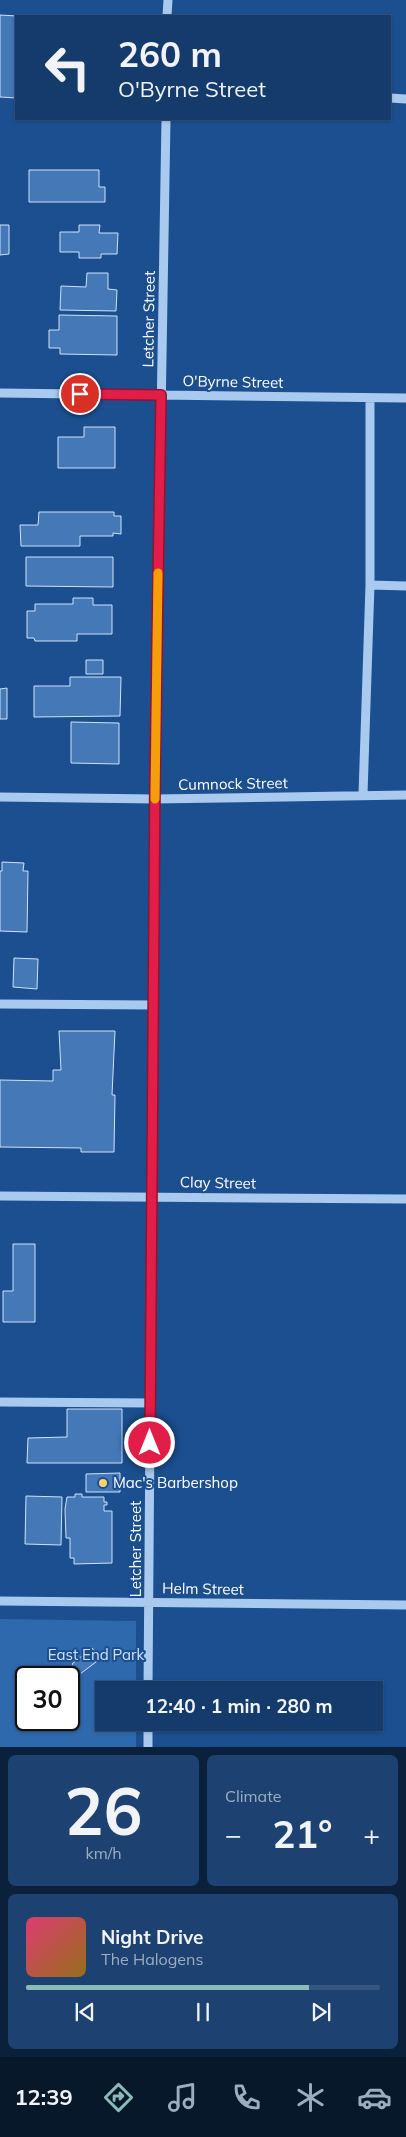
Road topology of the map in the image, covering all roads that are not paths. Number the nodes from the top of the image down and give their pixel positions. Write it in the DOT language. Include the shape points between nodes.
graph roads {
  1 [pos="168,0"];
  2 [pos="167,15"];
  3 [pos="391,98"];
  4 [pos="406,99"];
  5 [pos="166,120"];
  6 [pos="0,393"];
  7 [pos="161,395"];
  8 [pos="370,398"];
  9 [pos="406,398"];
  10 [pos="370,585"];
  11 [pos="406,586"];
  12 [pos="363,794"];
  13 [pos="406,794"];
  14 [pos="0,797"];
  15 [pos="155,799"];
  16 [pos="0,1004"];
  17 [pos="153,1005"];
  18 [pos="0,1196"];
  19 [pos="152,1196"];
  20 [pos="406,1199"];
  21 [pos="0,1402"];
  22 [pos="151,1403"];
  23 [pos="0,1601"];
  24 [pos="149,1602"];
  25 [pos="406,1605"];
  26 [pos="148,1681"];
  27 [pos="148,1731"];
  28 [pos="148,1747"];
  1 -- 2 [label="street"];
  3 -- 4 [label="street"];
  5 -- 7 [label="street, Letcher Street"];
  6 -- 7 [label="street, O'Byrne Street"];
  7 -- 8 [label="street, O'Byrne Street"];
  7 -- 15 [label="street, Letcher Street"];
  8 -- 9 [label="street, O'Byrne Street"];
  8 -- 10 [label="street"];
  10 -- 11 [label="street"];
  10 -- 12 [label="street"];
  12 -- 13 [label="street, Cumnock Street"];
  12 -- 15 [label="street, Cumnock Street"];
  14 -- 15 [label="street, Cumnock Street"];
  15 -- 17 [label="street, Letcher Street"];
  16 -- 17 [label="street"];
  17 -- 19 [label="street, Letcher Street"];
  18 -- 19 [label="street, Clay Street"];
  19 -- 20 [label="street, Clay Street"];
  19 -- 22 [label="street, Letcher Street"];
  21 -- 22 [label="street"];
  22 -- 24 [label="street, Letcher Street"];
  23 -- 24 [label="street, Helm Street"];
  24 -- 25 [label="street, Helm Street"];
  24 -- 26 [label="street, Letcher Street"];
  27 -- 28 [label="street"];
}
